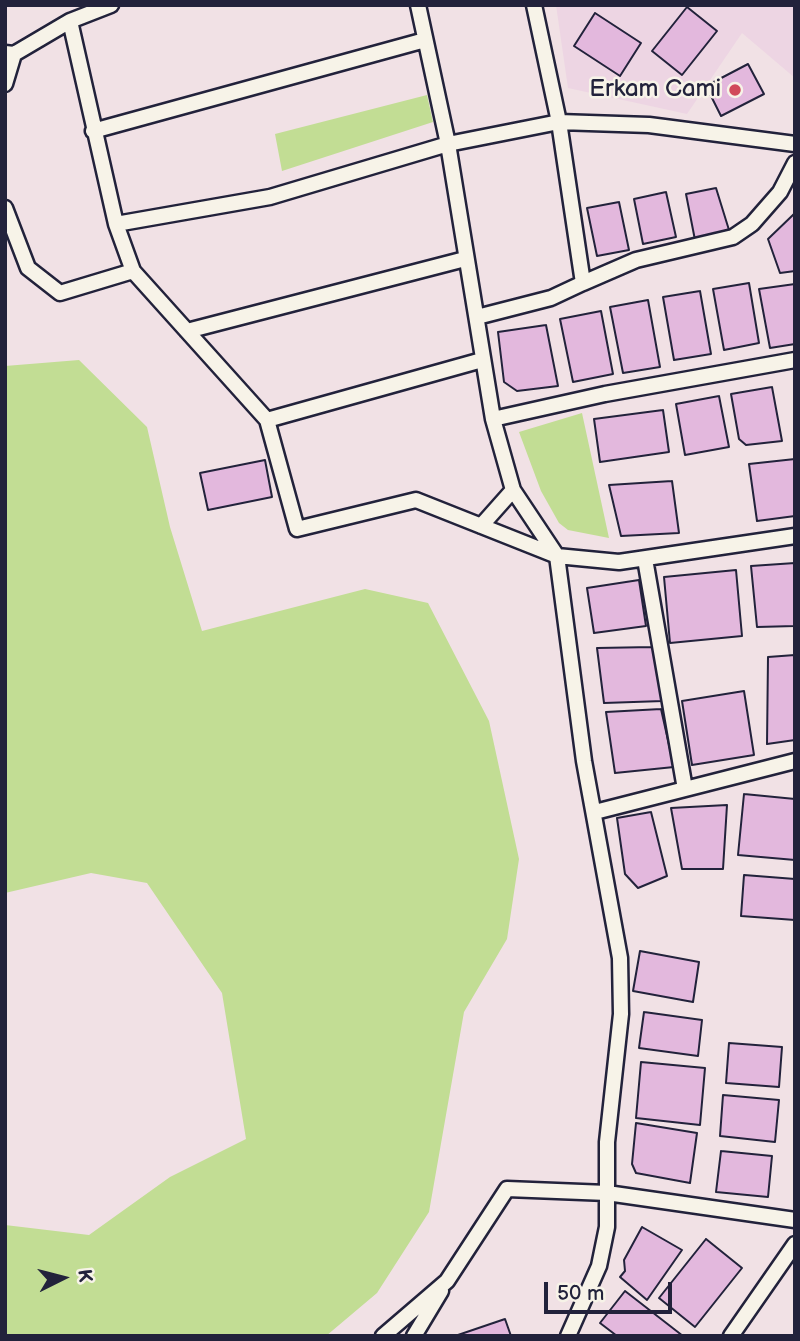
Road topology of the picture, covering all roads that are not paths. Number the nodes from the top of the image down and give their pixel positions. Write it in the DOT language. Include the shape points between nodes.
graph roads {
  1 [pos="111,5"];
  2 [pos="418,5"];
  3 [pos="534,5"];
  4 [pos="70,21"];
  5 [pos="425,40"];
  6 [pos="8,50"];
  7 [pos="5,84"];
  8 [pos="559,122"];
  9 [pos="93,131"];
  10 [pos="448,144"];
  11 [pos="795,144"];
  12 [pos="795,163"];
  13 [pos="5,208"];
  14 [pos="116,224"];
  15 [pos="465,259"];
  16 [pos="133,271"];
  17 [pos="583,283"];
  18 [pos="477,317"];
  19 [pos="187,331"];
  20 [pos="482,360"];
  21 [pos="795,360"];
  22 [pos="493,419"];
  23 [pos="267,420"];
  24 [pos="513,490"];
  25 [pos="481,526"];
  26 [pos="795,536"];
  27 [pos="557,556"];
  28 [pos="645,559"];
  29 [pos="795,761"];
  30 [pos="685,789"];
  31 [pos="595,812"];
  32 [pos="607,1194"];
  33 [pos="795,1220"];
  34 [pos="795,1244"];
  35 [pos="446,1281"];
  36 [pos="383,1336"];
  37 [pos="414,1336"];
  38 [pos="568,1336"];
  39 [pos="732,1336"];
  1 -- 4 [label="street"];
  2 -- 5 [label="street"];
  3 -- 8 [label="street"];
  4 -- 6 [label="street"];
  4 -- 9 [label="street"];
  5 -- 9 [label="street"];
  5 -- 10 [label="street"];
  6 -- 7 [label="street"];
  8 -- 10 [label="street"];
  8 -- 11 [label="street" via="649,125"];
  8 -- 17 [label="street"];
  9 -- 14 [label="street"];
  10 -- 14 [label="street" via="270,197"];
  10 -- 15 [label="street"];
  12 -- 17 [label="street" via="780,192 752,224 733,237 636,260"];
  13 -- 16 [label="street" via="28,268 60,293"];
  14 -- 16 [label="street"];
  15 -- 18 [label="street"];
  15 -- 19 [label="street"];
  16 -- 19 [label="street"];
  17 -- 18 [label="street" via="551,298"];
  18 -- 20 [label="street"];
  19 -- 23 [label="street"];
  20 -- 22 [label="street"];
  20 -- 23 [label="street"];
  21 -- 22 [label="street"];
  22 -- 24 [label="street"];
  23 -- 25 [label="street" via="297,529 416,500"];
  24 -- 25 [label="street"];
  24 -- 27 [label="street"];
  25 -- 27 [label="street"];
  26 -- 28 [label="street"];
  27 -- 28 [label="street" via="619,562"];
  27 -- 31 [label="street"];
  28 -- 30 [label="street"];
  29 -- 30 [label="street"];
  30 -- 31 [label="street"];
  31 -- 32 [label="street" via="620,958 621,1014 607,1142"];
  32 -- 33 [label="street"];
  32 -- 35 [label="street" via="507,1189"];
  32 -- 38 [label="street" via="607,1227 599,1266"];
  34 -- 39 [label="street"];
  35 -- 36 [label="street"];
  35 -- 37 [label="street"];
}
